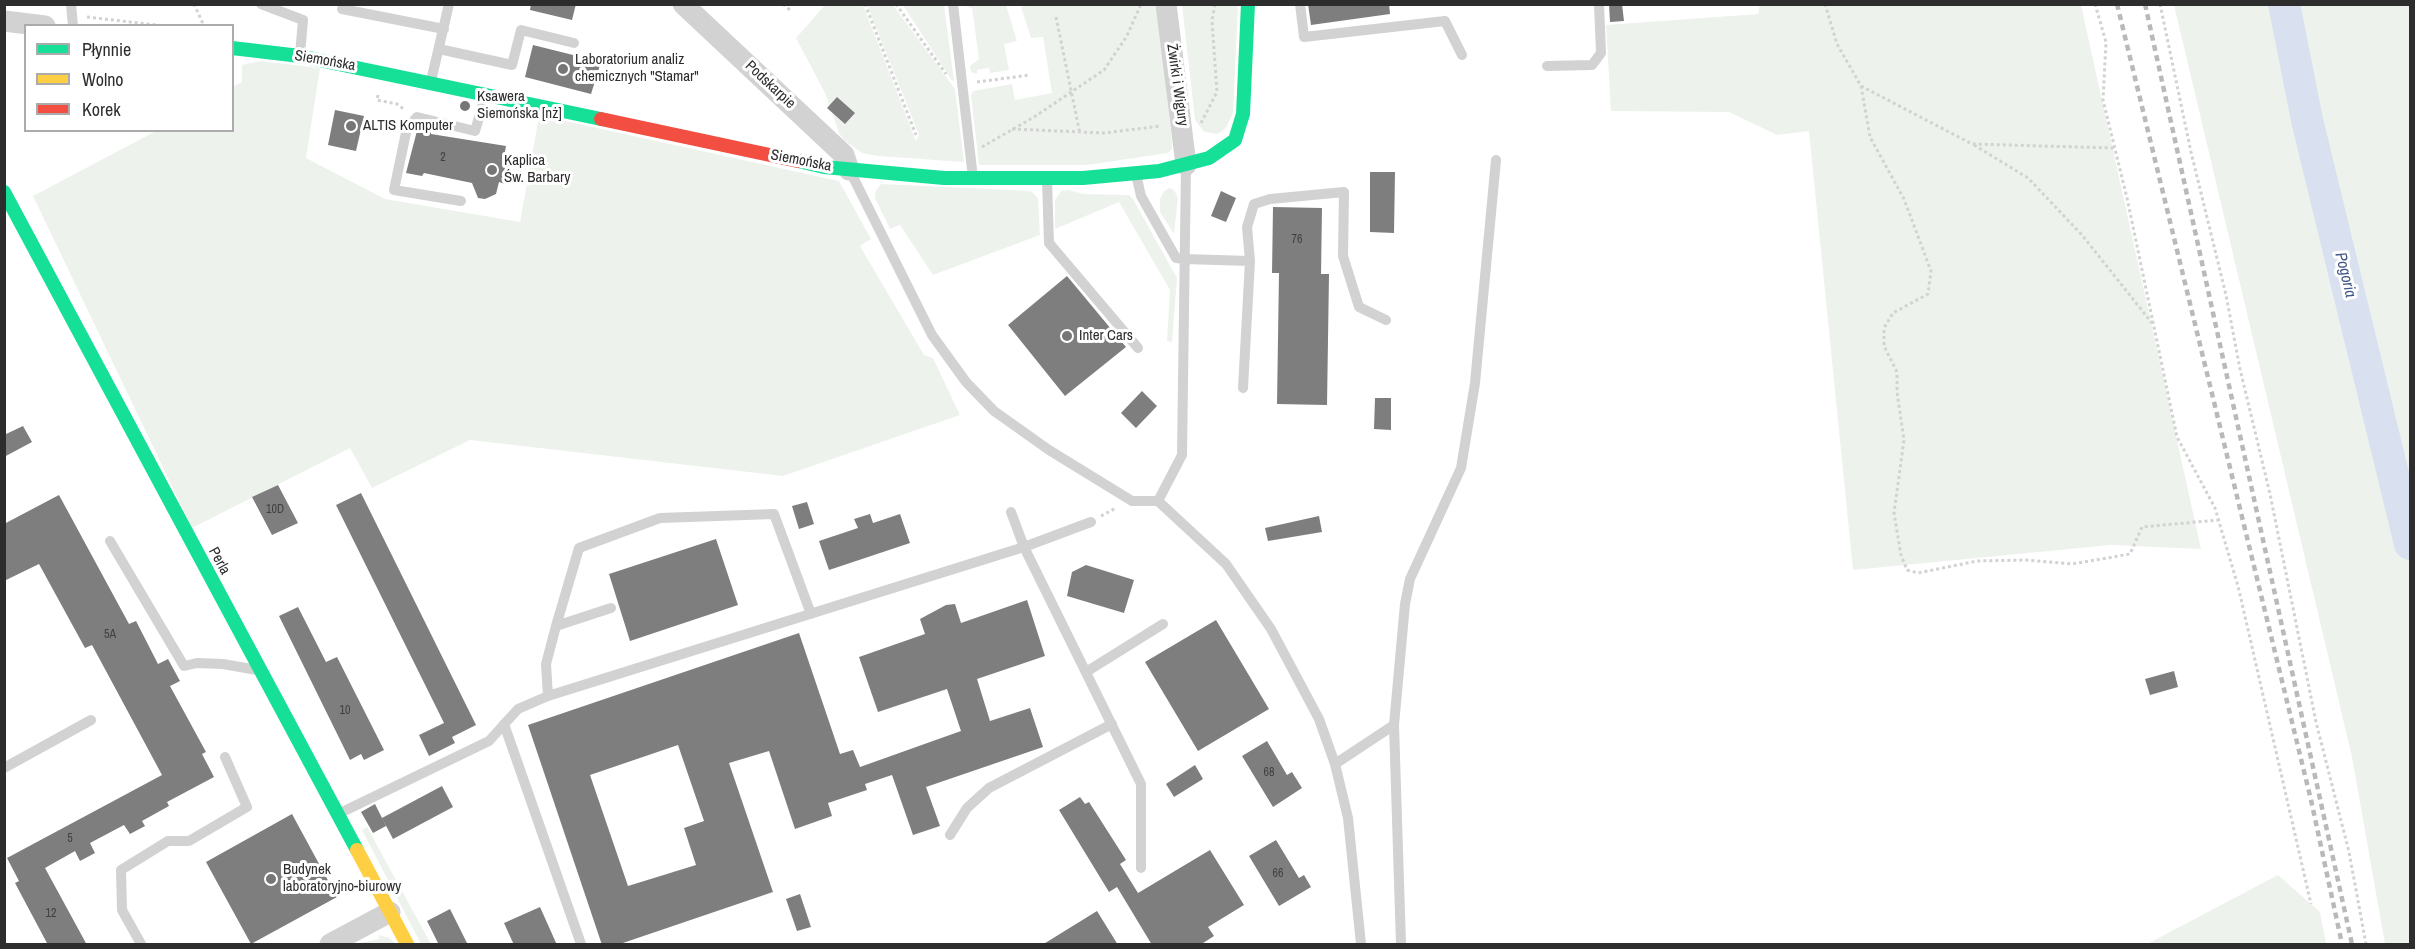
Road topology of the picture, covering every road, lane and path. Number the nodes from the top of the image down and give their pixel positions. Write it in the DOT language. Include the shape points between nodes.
graph roads {
  1 [pos="71,4"];
  2 [pos="194,4"];
  3 [pos="261,4"];
  4 [pos="449,4"];
  5 [pos="683,4"];
  6 [pos="783,4"];
  7 [pos="865,4"];
  8 [pos="896,4"];
  9 [pos="953,4"];
  10 [pos="1141,4"];
  11 [pos="1166,4"];
  12 [pos="1215,4"];
  13 [pos="1248,4"];
  14 [pos="1300,4"];
  15 [pos="1599,4"];
  16 [pos="1825,4"];
  17 [pos="2095,4"];
  18 [pos="2160,4"];
  19 [pos="342,9"];
  20 [pos="791,11"];
  21 [pos="1056,16"];
  22 [pos="4,21"];
  23 [pos="29,24"];
  24 [pos="73,24"];
  25 [pos="203,24"];
  26 [pos="444,29"];
  27 [pos="574,43"];
  28 [pos="234,48"];
  29 [pos="439,49"];
  30 [pos="1462,55"];
  31 [pos="300,56"];
  32 [pos="1547,66"];
  33 [pos="1030,75"];
  34 [pos="431,82"];
  35 [pos="962,84"];
  36 [pos="1861,86"];
  37 [pos="486,93"];
  38 [pos="1071,93"];
  39 [pos="388,102"];
  40 [pos="399,106"];
  41 [pos="1164,126"];
  42 [pos="1011,129"];
  43 [pos="1198,130"];
  44 [pos="1080,134"];
  45 [pos="916,135"];
  46 [pos="1972,144"];
  47 [pos="2115,148"];
  48 [pos="970,150"];
  49 [pos="1496,160"];
  50 [pos="1186,165"];
  51 [pos="849,170"];
  52 [pos="1136,173"];
  53 [pos="973,178"];
  54 [pos="1047,179"];
  55 [pos="4,192"];
  56 [pos="461,201"];
  57 [pos="1184,259"];
  58 [pos="1250,261"];
  59 [pos="1386,320"];
  60 [pos="2153,325"];
  61 [pos="1138,348"];
  62 [pos="1243,388"];
  63 [pos="1132,501"];
  64 [pos="1158,501"];
  65 [pos="1011,512"];
  66 [pos="2218,520"];
  67 [pos="1091,522"];
  68 [pos="110,541"];
  69 [pos="1024,547"];
  70 [pos="611,608"];
  71 [pos="811,614"];
  72 [pos="1163,624"];
  73 [pos="556,626"];
  74 [pos="260,670"];
  75 [pos="1086,672"];
  76 [pos="548,696"];
  77 [pos="91,720"];
  78 [pos="504,724"];
  79 [pos="1112,724"];
  80 [pos="1394,725"];
  81 [pos="225,758"];
  82 [pos="1335,764"];
  83 [pos="4,768"];
  84 [pos="338,814"];
  85 [pos="950,835"];
  86 [pos="1141,868"];
  87 [pos="2311,904"];
  88 [pos="390,912"];
  89 [pos="141,945"];
  90 [pos="330,945"];
  91 [pos="407,945"];
  92 [pos="581,945"];
  93 [pos="1361,945"];
  94 [pos="1401,945"];
  95 [pos="2366,945"];
  1 -- 24 [label="lane"];
  2 -- 25 [label="path"];
  3 -- 31 [label="lane" via="303,20"];
  4 -- 26 [label="lane"];
  5 -- 51 [label="street, Podskarpie" via="844,155"];
  6 -- 20 [label="path"];
  7 -- 45 [label="path"];
  8 -- 35 [label="path" via="954,85"];
  9 -- 35 [label="lane"];
  10 -- 38 [label="path" via="1127,36 1104,70"];
  11 -- 50 [label="street, Żwirki i Wigury"];
  12 -- 43 [label="path" via="1212,21 1217,93"];
  13 -- 50 [label="street, Siemońska" via="1240,128 1235,140 1222,151"];
  14 -- 30 [label="lane" via="1304,37 1445,21"];
  15 -- 32 [label="lane" via="1600,53 1592,65"];
  16 -- 36 [label="path" via="1837,44"];
  17 -- 47 [label="path" via="2106,42 2103,100"];
  18 -- 95 [label="path" via="2270,494 2316,722 2349,852"];
  19 -- 26 [label="lane"];
  21 -- 38 [label="path"];
  22 -- 23 [label="street"];
  26 -- 29 [label="lane"];
  27 -- 29 [label="lane" via="521,30 512,65"];
  28 -- 31 [label="street, Siemońska"];
  29 -- 34 [label="lane"];
  31 -- 34 [label="street, Siemońska"];
  33 -- 35 [label="path"];
  34 -- 37 [label="street, Siemońska"];
  35 -- 48 [label="lane"];
  36 -- 46 [label="path"];
  36 -- 66 [label="path" via="1870,137 1904,199 1931,271 1928,294 1893,313 1884,328 1884,345 1896,372 1904,440 1894,513 1907,570 1918,573 1977,561 2072,564 2130,554 2142,527"];
  37 -- 51 [label="street, Siemońska"];
  37 -- 56 [label="lane" via="476,131 417,117 406,128 394,190"];
  38 -- 42 [label="path"];
  38 -- 44 [label="path"];
  39 -- 40 [label="path"];
  41 -- 44 [label="path"];
  42 -- 44 [label="path"];
  42 -- 48 [label="path" via="989,145"];
  46 -- 47 [label="path"];
  46 -- 60 [label="path" via="2028,178 2082,235"];
  47 -- 60 [label="path"];
  48 -- 53 [label="lane"];
  49 -- 80 [label="lane" via="1475,383 1461,468 1410,579"];
  50 -- 52 [label="street, Siemońska"];
  50 -- 57 [label="lane"];
  51 -- 53 [label="street, Siemońska"];
  51 -- 63 [label="lane" via="932,335 966,381 993,411"];
  52 -- 54 [label="street, Siemońska"];
  52 -- 57 [label="lane" via="1141,196 1176,258"];
  53 -- 54 [label="street, Siemońska"];
  54 -- 61 [label="lane" via="1049,243"];
  55 -- 74 [label="street, Perla"];
  57 -- 58 [label="lane"];
  57 -- 64 [label="lane" via="1182,455"];
  58 -- 59 [label="lane" via="1247,226 1254,204 1344,192 1343,256 1359,307"];
  58 -- 62 [label="lane"];
  60 -- 66 [label="path" via="2177,437"];
  63 -- 64 [label="lane"];
  63 -- 67 [label="path"];
  64 -- 82 [label="lane" via="1226,564 1271,629 1319,719"];
  65 -- 69 [label="lane"];
  66 -- 87 [label="path" via="2238,586"];
  67 -- 69 [label="lane"];
  68 -- 74 [label="lane" via="184,666 223,664"];
  69 -- 71 [label="lane"];
  69 -- 75 [label="lane"];
  70 -- 73 [label="lane"];
  71 -- 73 [label="lane" via="774,514 660,518 579,548"];
  71 -- 76 [label="lane"];
  72 -- 75 [label="lane"];
  73 -- 76 [label="lane" via="546,664"];
  74 -- 84 [label="street, Perla"];
  75 -- 79 [label="lane"];
  76 -- 78 [label="lane" via="518,709"];
  77 -- 83 [label="lane"];
  78 -- 84 [label="lane" via="489,741"];
  78 -- 92 [label="lane"];
  79 -- 85 [label="lane" via="988,788 967,808"];
  79 -- 86 [label="lane" via="1141,784"];
  80 -- 82 [label="lane"];
  80 -- 94 [label="lane"];
  81 -- 89 [label="lane" via="247,807 189,841 168,841 122,870 122,910"];
  82 -- 93 [label="lane" via="1349,829"];
  84 -- 88 [label="street, Perla"];
  88 -- 90 [label="street"];
  88 -- 91 [label="street, Perla"];
}
